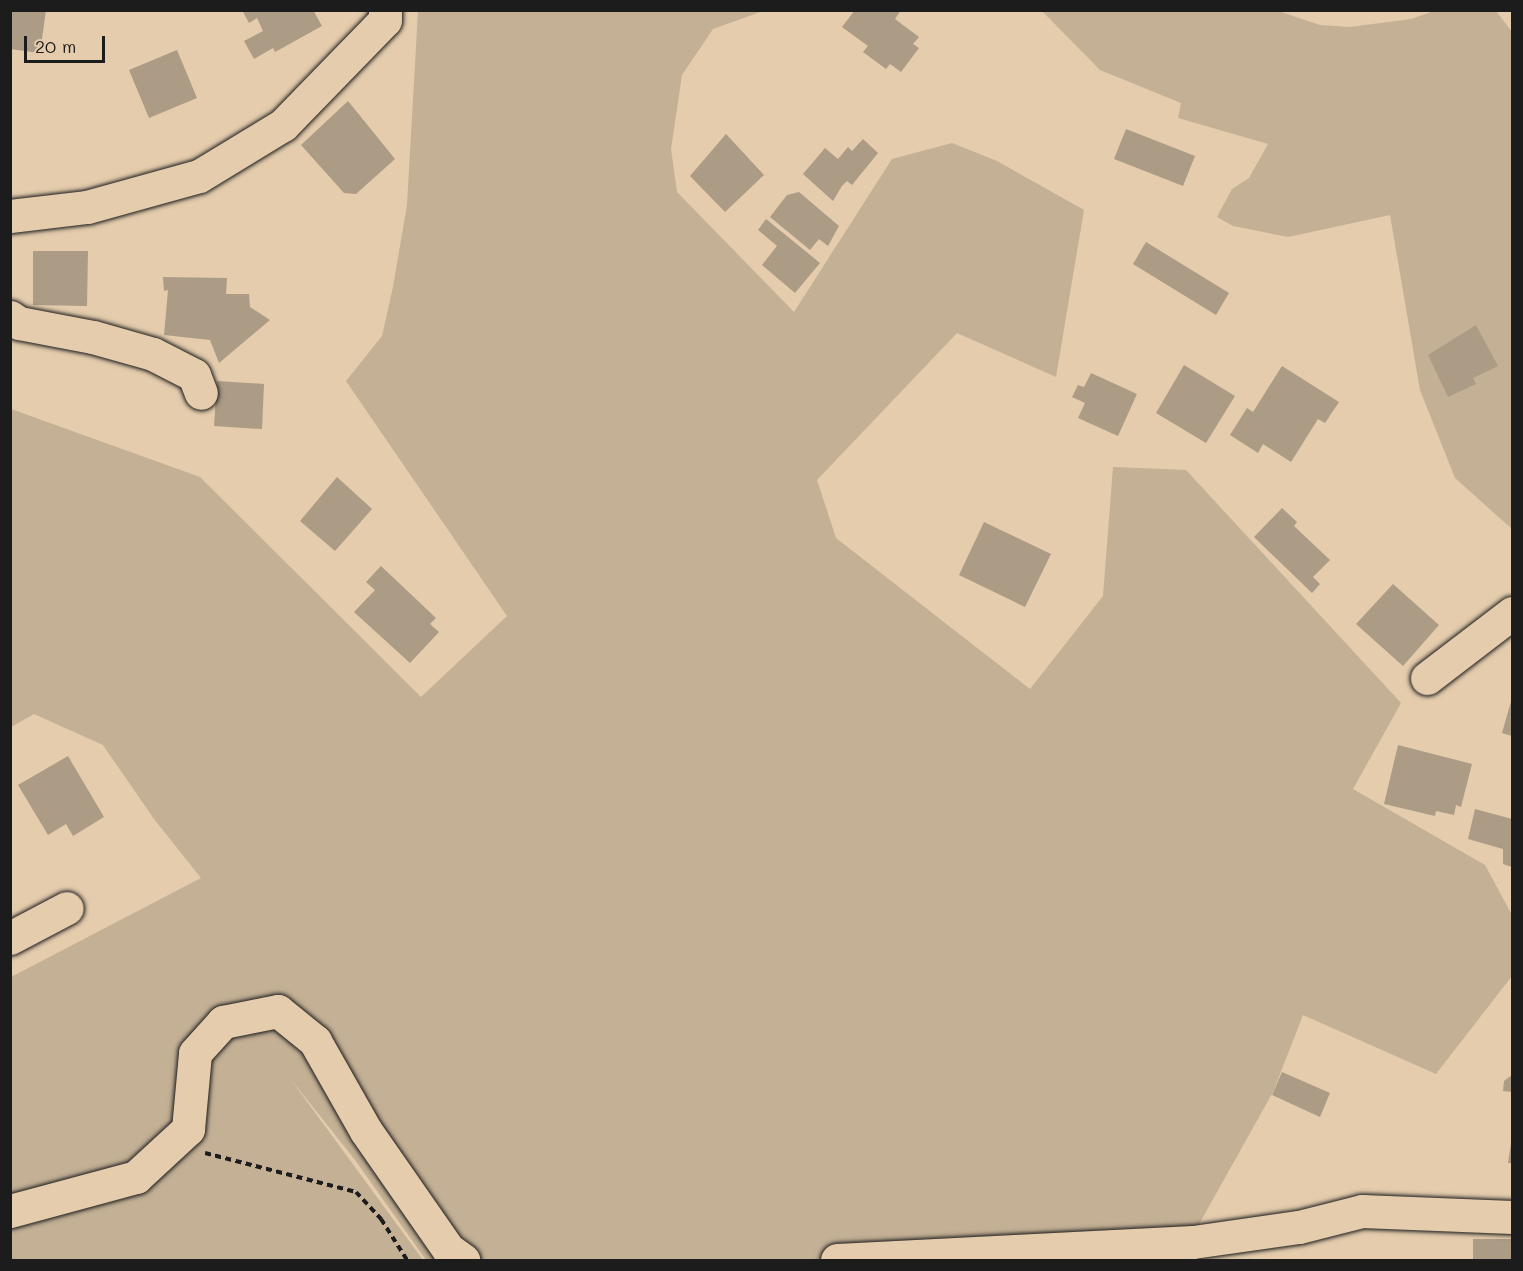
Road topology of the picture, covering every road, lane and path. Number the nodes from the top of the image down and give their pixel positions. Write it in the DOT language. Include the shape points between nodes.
graph roads {
  1 [pos="385,10"];
  2 [pos="10,216"];
  3 [pos="10,317"];
  4 [pos="201,393"];
  5 [pos="1512,613"];
  6 [pos="1427,678"];
  7 [pos="67,908"];
  8 [pos="10,938"];
  9 [pos="171,1144"];
  10 [pos="10,1211"];
  11 [pos="1512,1217"];
  12 [pos="407,1260"];
  13 [pos="463,1260"];
  14 [pos="837,1260"];
  1 -- 2 [label="street" via="385,20 283,125 199,176 87,207"];
  3 -- 4 [label="street" via="20,323 153,354 194,375"];
  5 -- 6 [label="street"];
  7 -- 8 [label="street"];
  9 -- 10 [label="street" via="136,1177"];
  9 -- 12 [label="path" via="356,1192 381,1220"];
  9 -- 13 [label="street" via="188,1129 195,1053 223,1022 278,1011 315,1041 366,1131 448,1249"];
  11 -- 14 [label="street" via="1362,1212 1299,1227 1193,1242"];
}
